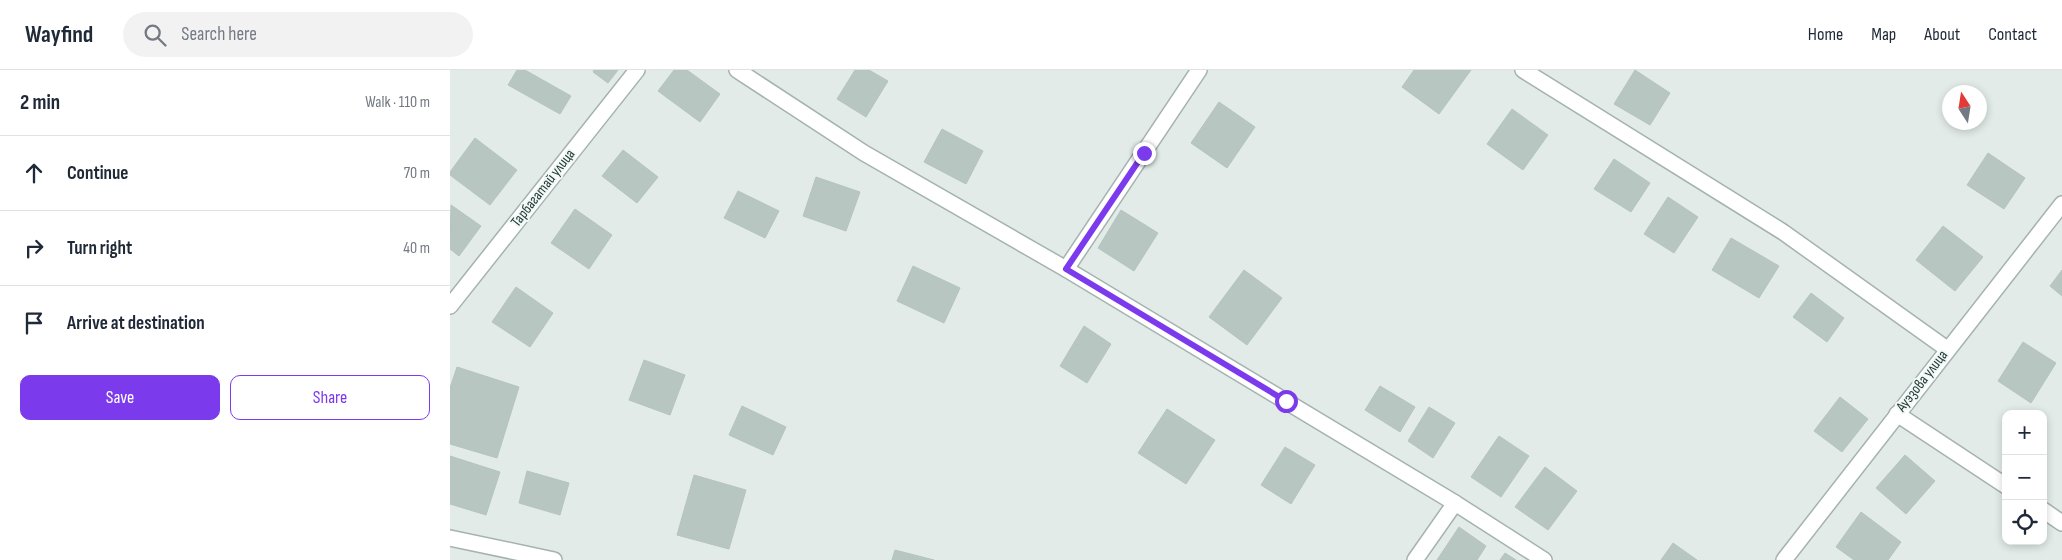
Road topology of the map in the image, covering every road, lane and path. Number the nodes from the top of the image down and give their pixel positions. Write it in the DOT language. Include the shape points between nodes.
graph roads {
  1 [pos="637,70"];
  2 [pos="737,70"];
  3 [pos="1199,70"];
  4 [pos="1523,70"];
  5 [pos="2062,204"];
  6 [pos="1066,269"];
  7 [pos="450,306"];
  8 [pos="1947,349"];
  9 [pos="1897,414"];
  10 [pos="2002,483"];
  11 [pos="1455,503"];
  12 [pos="2047,513"];
  13 [pos="2062,523"];
  14 [pos="450,538"];
  15 [pos="554,560"];
  16 [pos="1415,560"];
  17 [pos="1544,560"];
  18 [pos="1784,560"];
  1 -- 7 [label="street, Тарбагатай улица"];
  2 -- 6 [label="street" via="864,153"];
  3 -- 6 [label="street"];
  4 -- 8 [label="street" via="1783,232"];
  5 -- 8 [label="street, Ауэзова улица"];
  6 -- 11 [label="street"];
  8 -- 9 [label="street, Ауэзова улица"];
  9 -- 10 [label="street"];
  9 -- 18 [label="street, Ауэзова улица"];
  11 -- 16 [label="street"];
  11 -- 17 [label="street"];
  12 -- 13 [label="street"];
  14 -- 15 [label="street"];
}
